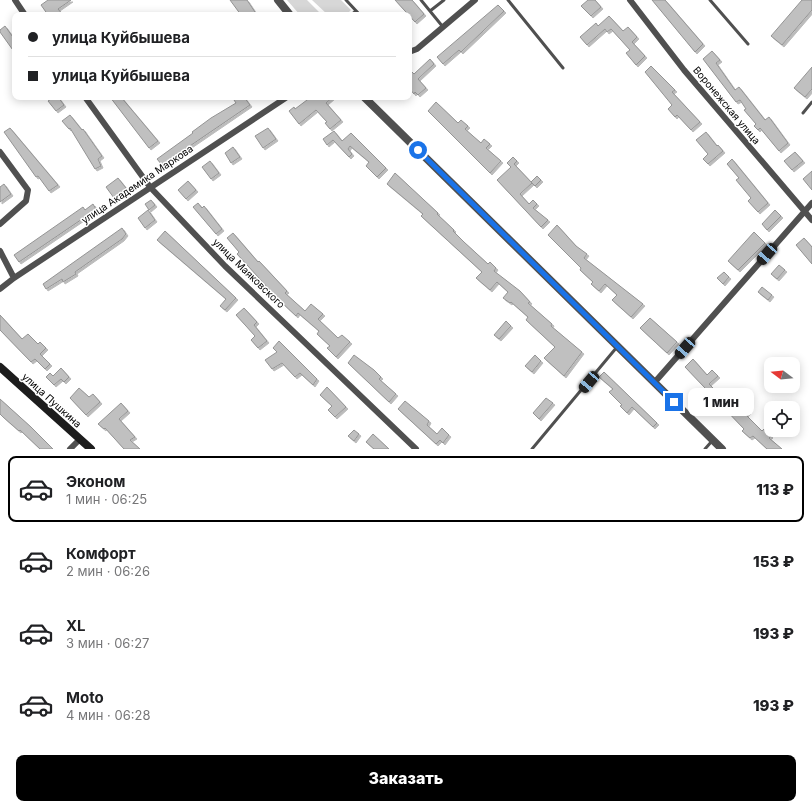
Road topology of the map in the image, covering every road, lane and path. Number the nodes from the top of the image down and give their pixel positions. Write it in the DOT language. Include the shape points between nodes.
graph roads {
  1 [pos="15,0"];
  2 [pos="278,0"];
  3 [pos="346,0"];
  4 [pos="421,0"];
  5 [pos="444,0"];
  6 [pos="475,0"];
  7 [pos="508,0"];
  8 [pos="630,0"];
  9 [pos="710,0"];
  10 [pos="356,11"];
  11 [pos="430,11"];
  12 [pos="24,12"];
  13 [pos="288,12"];
  14 [pos="443,27"];
  15 [pos="748,44"];
  16 [pos="412,51"];
  17 [pos="563,68"];
  18 [pos="87,100"];
  19 [pos="282,100"];
  20 [pos="367,100"];
  21 [pos="812,102"];
  22 [pos="803,113"];
  23 [pos="0,152"];
  24 [pos="150,187"];
  25 [pos="812,203"];
  26 [pos="805,211"];
  27 [pos="812,220"];
  28 [pos="0,224"];
  29 [pos="0,251"];
  30 [pos="14,278"];
  31 [pos="0,289"];
  32 [pos="617,347"];
  33 [pos="0,367"];
  34 [pos="654,384"];
  35 [pos="80,439"];
  36 [pos="713,440"];
  37 [pos="70,449"];
  38 [pos="92,449"];
  39 [pos="416,449"];
  40 [pos="532,449"];
  41 [pos="705,449"];
  42 [pos="722,449"];
  1 -- 12 [label="street"];
  2 -- 13 [label="street"];
  3 -- 10 [label="lane"];
  4 -- 11 [label="lane"];
  5 -- 11 [label="lane"];
  6 -- 14 [label="street"];
  7 -- 17 [label="lane"];
  8 -- 26 [label="street, Воронежская улица" via="684,70"];
  9 -- 15 [label="lane"];
  11 -- 14 [label="lane"];
  14 -- 16 [label="street"];
  18 -- 24 [label="street, улица Маяковского"];
  19 -- 24 [label="street, улица Академика Маркова"];
  20 -- 32 [label="street"];
  21 -- 22 [label="lane"];
  23 -- 28 [label="street" via="28,190 26,201"];
  24 -- 30 [label="street, улица Академика Маркова"];
  24 -- 39 [label="street, улица Маяковского" via="226,266"];
  25 -- 26 [label="street"];
  26 -- 27 [label="street, Воронежская улица"];
  26 -- 34 [label="street"];
  29 -- 30 [label="street"];
  30 -- 31 [label="street, улица Академика Маркова"];
  32 -- 34 [label="street"];
  32 -- 40 [label="lane"];
  33 -- 35 [label="main road, улица Пушкина"];
  34 -- 36 [label="street"];
  35 -- 37 [label="street"];
  35 -- 38 [label="main road, улица Пушкина"];
  36 -- 41 [label="lane"];
  36 -- 42 [label="street"];
}
